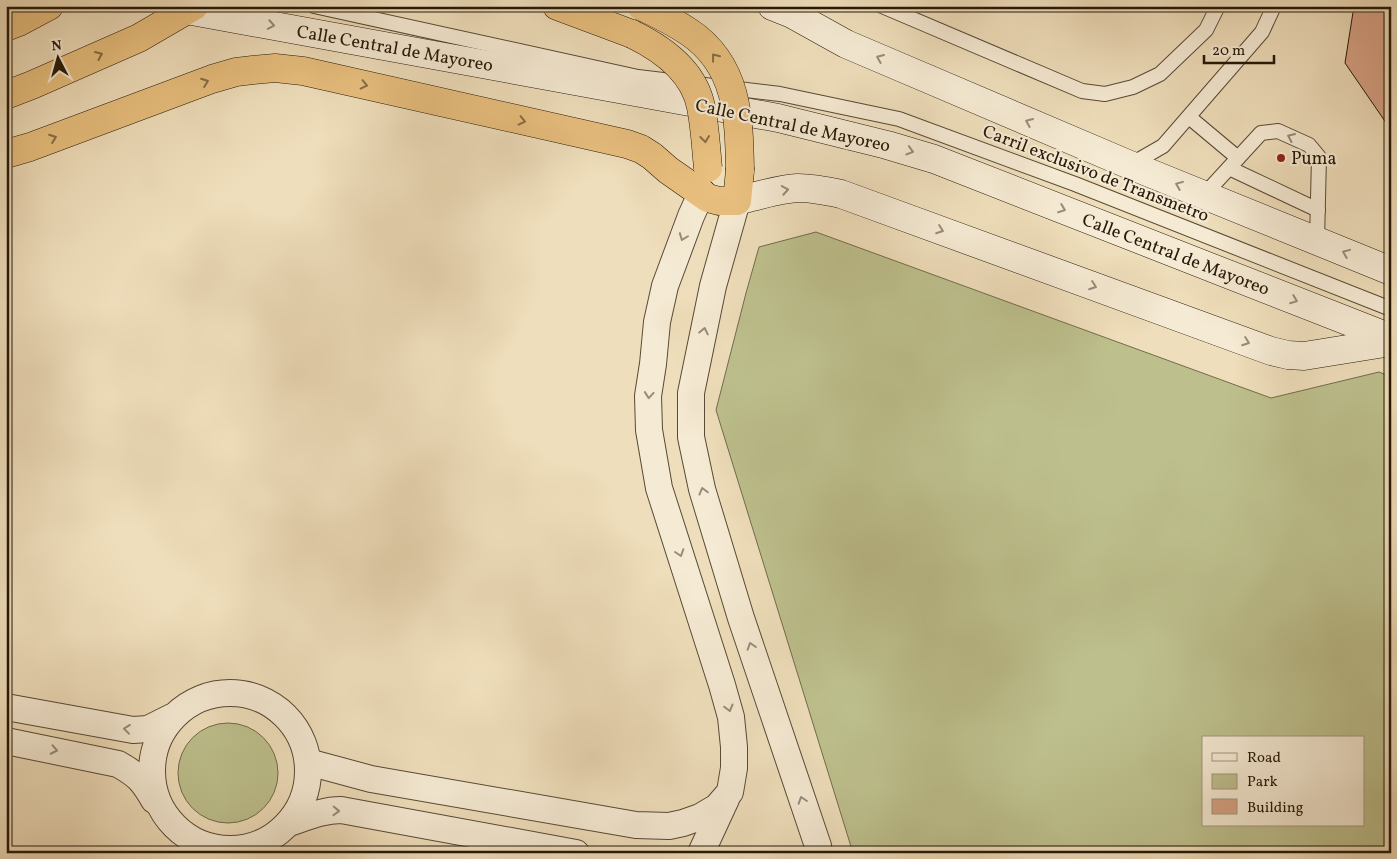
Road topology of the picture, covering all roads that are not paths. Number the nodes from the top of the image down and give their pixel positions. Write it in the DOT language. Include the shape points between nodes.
graph roads {
  1 [pos="49,6"];
  2 [pos="314,6"];
  3 [pos="557,6"];
  4 [pos="641,6"];
  5 [pos="772,6"];
  6 [pos="882,6"];
  7 [pos="1218,6"];
  8 [pos="1274,6"];
  9 [pos="183,7"];
  10 [pos="13,25"];
  11 [pos="6,95"];
  12 [pos="1189,117"];
  13 [pos="6,154"];
  14 [pos="1233,163"];
  15 [pos="1130,165"];
  16 [pos="705,180"];
  17 [pos="1204,195"];
  18 [pos="737,201"];
  19 [pos="1318,210"];
  20 [pos="1317,241"];
  21 [pos="1391,271"];
  22 [pos="1391,309"];
  23 [pos="1391,340"];
  24 [pos="6,707"];
  25 [pos="172,717"];
  26 [pos="6,741"];
  27 [pos="308,762"];
  28 [pos="730,792"];
  29 [pos="159,808"];
  30 [pos="289,823"];
  31 [pos="576,853"];
  32 [pos="701,853"];
  33 [pos="819,853"];
  1 -- 10 [label="highway"];
  2 -- 22 [label="lane, Carril exclusivo de Transmetro" via="638,77 780,94 898,119 1076,184"];
  3 -- 16 [label="highway, one-way, bridge" via="652,44 685,73 701,105"];
  18 -- 4 [label="highway, one-way, bridge" via="740,170 736,102 721,65 690,32"];
  15 -- 5 [label="main road, one-way" via="846,44"];
  6 -- 7 [label="lane" via="1082,91 1105,94 1133,88 1160,74 1206,30"];
  8 -- 12 [label="lane" via="1262,32"];
  11 -- 9 [label="highway, one-way" via="139,38"];
  9 -- 23 [label="main road, Calle Central de Mayoreo, one-way" via="778,118 887,145 943,162"];
  12 -- 14 [label="lane"];
  12 -- 15 [label="lane" via="1163,146"];
  13 -- 16 [label="highway, one-way" via="220,77 275,68 627,144 646,153 681,179"];
  14 -- 17 [label="lane"];
  14 -- 19 [label="lane"];
  19 -- 14 [label="lane, one-way" via="1319,157 1310,145 1278,131 1261,133"];
  17 -- 15 [label="main road, one-way"];
  16 -- 18 [label="highway" via="708,198"];
  16 -- 28 [label="street, one-way" via="664,286 648,396 649,430 659,488 731,717 734,768"];
  17 -- 20 [label="main road"];
  18 -- 23 [label="main road, one-way" via="798,188 841,194 1288,355 1304,356"];
  33 -- 18 [label="street, one-way" via="741,618 702,489 691,437 691,393 714,286"];
  19 -- 20 [label="lane"];
  21 -- 20 [label="main road, one-way"];
  25 -- 24 [label="street, one-way" via="148,729 133,730"];
  25 -- 27 [label="street" via="192,702 217,694 242,693 267,701 287,717 302,738"];
  25 -- 29 [label="street" via="158,737 151,760 152,785"];
  26 -- 29 [label="street, one-way" via="118,764 143,782"];
  27 -- 28 [label="street" via="371,779 636,825 683,823 717,807"];
  27 -- 30 [label="street" via="308,784"];
  28 -- 32 [label="street"];
  29 -- 30 [label="street" via="175,828 196,842 220,849 246,848 270,839"];
  30 -- 31 [label="street, one-way" via="317,813 341,810"];
}
